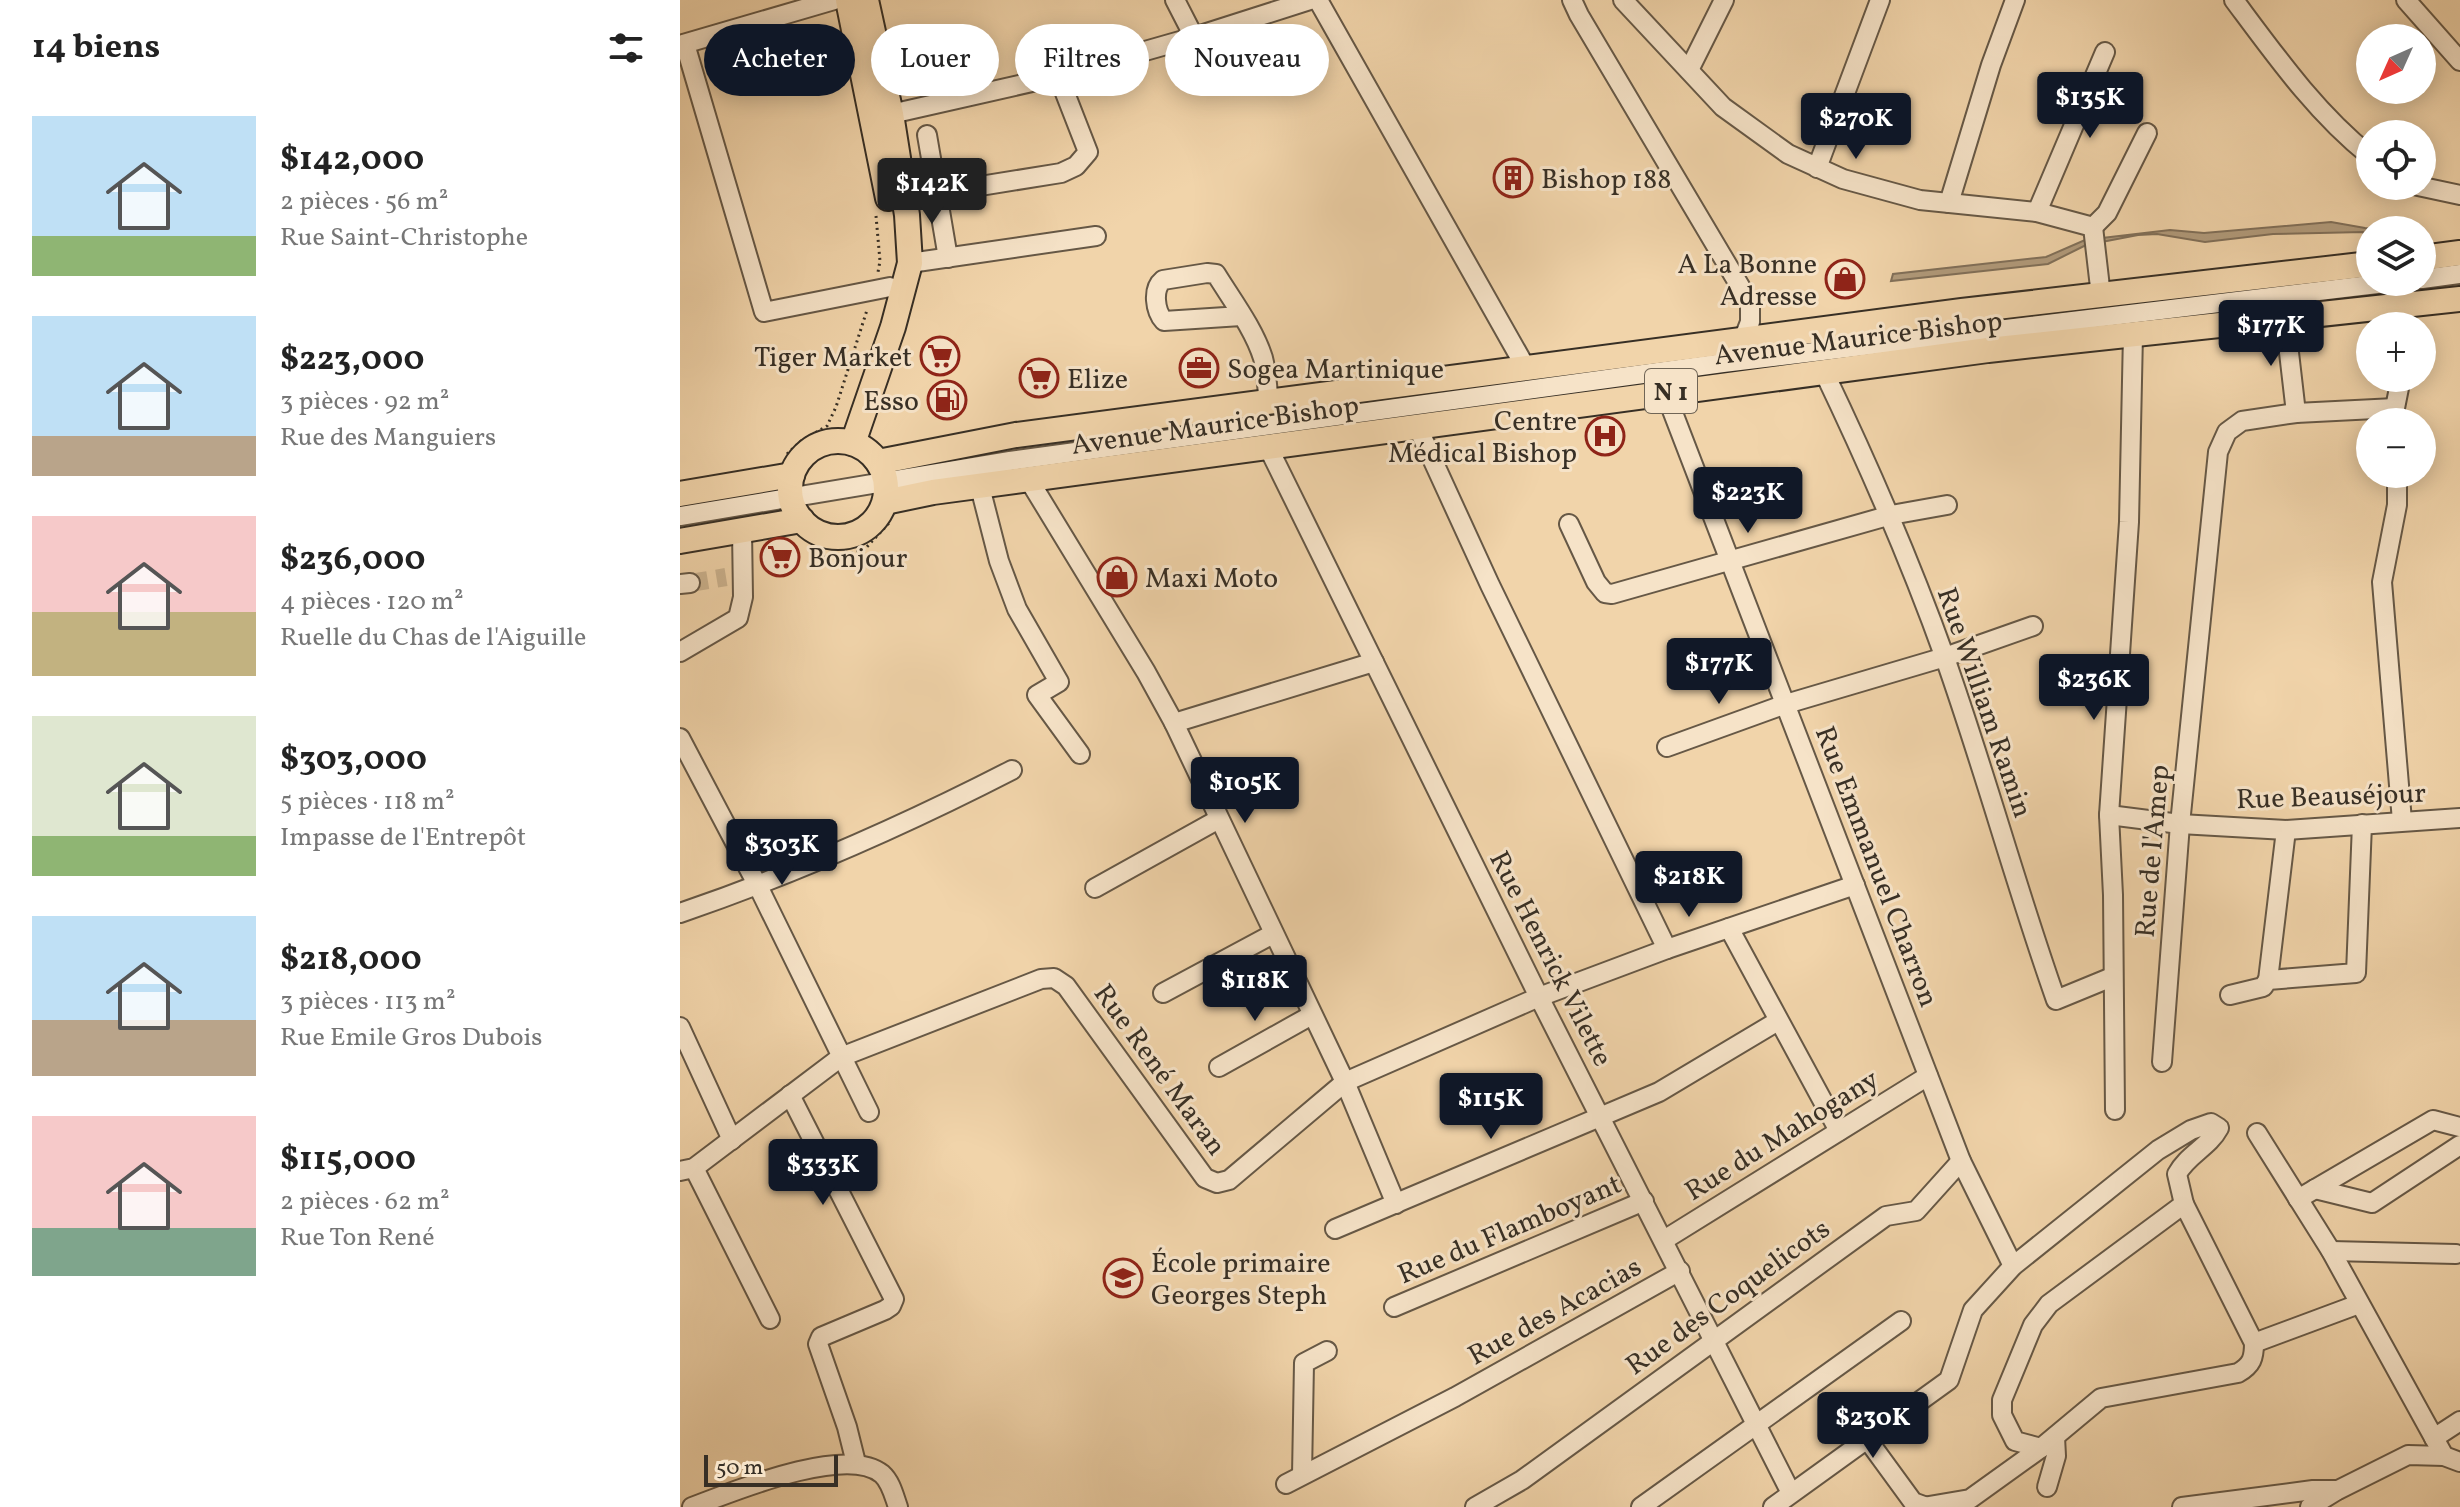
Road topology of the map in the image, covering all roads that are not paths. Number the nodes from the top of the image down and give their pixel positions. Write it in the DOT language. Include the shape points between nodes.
graph roads {
  1 [pos="834,0"];
  2 [pos="848,0"];
  3 [pos="866,0"];
  4 [pos="1175,0"];
  5 [pos="1310,0"];
  6 [pos="1318,0"];
  7 [pos="1572,0"];
  8 [pos="1623,0"];
  9 [pos="1724,0"];
  10 [pos="1880,0"];
  11 [pos="2015,0"];
  12 [pos="2234,0"];
  13 [pos="2406,0"];
  14 [pos="1187,24"];
  15 [pos="1235,24"];
  16 [pos="683,44"];
  17 [pos="2105,52"];
  18 [pos="2460,61"];
  19 [pos="1689,70"];
  20 [pos="1015,85"];
  21 [pos="1067,96"];
  22 [pos="891,114"];
  23 [pos="2147,133"];
  24 [pos="927,135"];
  25 [pos="2356,143"];
  26 [pos="1817,168"];
  27 [pos="2436,190"];
  28 [pos="937,193"];
  29 [pos="2460,195"];
  30 [pos="1949,203"];
  31 [pos="2037,212"];
  32 [pos="2094,231"];
  33 [pos="1096,236"];
  34 [pos="2460,253"];
  35 [pos="2436,256"];
  36 [pos="948,258"];
  37 [pos="910,263"];
  38 [pos="2356,266"];
  39 [pos="2460,274"];
  40 [pos="2436,277"];
  41 [pos="2356,287"];
  42 [pos="882,289"];
  43 [pos="2101,296"];
  44 [pos="2460,299"];
  45 [pos="2411,312"];
  46 [pos="1241,316"];
  47 [pos="2356,317"];
  48 [pos="2285,318"];
  49 [pos="2133,334"];
  50 [pos="1743,340"];
  51 [pos="1526,368"];
  52 [pos="1824,372"];
  53 [pos="1665,392"];
  54 [pos="1269,403"];
  55 [pos="2296,413"];
  56 [pos="2356,414"];
  57 [pos="1418,428"];
  58 [pos="846,442"];
  59 [pos="1267,445"];
  60 [pos="788,476"];
  61 [pos="1029,480"];
  62 [pos="883,482"];
  63 [pos="980,487"];
  64 [pos="2397,488"];
  65 [pos="680,494"];
  66 [pos="1947,505"];
  67 [pos="1891,515"];
  68 [pos="680,516"];
  69 [pos="802,520"];
  70 [pos="1569,524"];
  71 [pos="742,531"];
  72 [pos="680,541"];
  73 [pos="743,559"];
  74 [pos="1730,562"];
  75 [pos="726,577"];
  76 [pos="2033,626"];
  77 [pos="680,652"];
  78 [pos="1945,657"];
  79 [pos="1374,662"];
  80 [pos="1786,704"];
  81 [pos="1174,723"];
  82 [pos="680,738"];
  83 [pos="1667,747"];
  84 [pos="1080,754"];
  85 [pos="1012,770"];
  86 [pos="2109,815"];
  87 [pos="2460,818"];
  88 [pos="1219,819"];
  89 [pos="2402,821"];
  90 [pos="2180,824"];
  91 [pos="2362,824"];
  92 [pos="2286,830"];
  93 [pos="1855,885"];
  94 [pos="758,886"];
  95 [pos="1095,888"];
  96 [pos="680,913"];
  97 [pos="1729,928"];
  98 [pos="1273,934"];
  99 [pos="1667,949"];
  100 [pos="2112,977"];
  101 [pos="2268,980"];
  102 [pos="1163,993"];
  103 [pos="2230,995"];
  104 [pos="1539,997"];
  105 [pos="1312,1015"];
  106 [pos="1778,1021"];
  107 [pos="680,1027"];
  108 [pos="841,1057"];
  109 [pos="2162,1062"];
  110 [pos="1219,1067"];
  111 [pos="1928,1076"];
  112 [pos="1345,1082"];
  113 [pos="790,1095"];
  114 [pos="2115,1110"];
  115 [pos="869,1112"];
  116 [pos="1602,1117"];
  117 [pos="2460,1127"];
  118 [pos="1839,1131"];
  119 [pos="2257,1133"];
  120 [pos="732,1140"];
  121 [pos="2460,1145"];
  122 [pos="1961,1161"];
  123 [pos="687,1170"];
  124 [pos="2307,1194"];
  125 [pos="1644,1201"];
  126 [pos="1396,1204"];
  127 [pos="2184,1204"];
  128 [pos="1335,1229"];
  129 [pos="1664,1240"];
  130 [pos="2331,1251"];
  131 [pos="2456,1254"];
  132 [pos="2013,1266"];
  133 [pos="1680,1271"];
  134 [pos="2359,1304"];
  135 [pos="1394,1307"];
  136 [pos="770,1319"];
  137 [pos="1901,1321"];
  138 [pos="1714,1339"];
  139 [pos="2254,1343"];
  140 [pos="1327,1351"];
  141 [pos="2460,1421"];
  142 [pos="1756,1424"];
  143 [pos="2434,1438"];
  144 [pos="1867,1439"];
  145 [pos="2048,1443"];
  146 [pos="2452,1459"];
  147 [pos="856,1463"];
  148 [pos="2047,1487"];
  149 [pos="2338,1490"];
  150 [pos="1791,1493"];
  151 [pos="1504,1500"];
  152 [pos="692,1507"];
  153 [pos="898,1507"];
  154 [pos="1475,1507"];
  155 [pos="1641,1507"];
  156 [pos="1773,1507"];
  157 [pos="1924,1507"];
  158 [pos="2182,1507"];
  159 [pos="2310,1507"];
  1 -- 16 [label="street"];
  2 -- 42 [label="main road" via="892,218 895,261"];
  3 -- 22 [label="main road"];
  4 -- 14 [label="street"];
  5 -- 15 [label="street"];
  6 -- 51 [label="street"];
  7 -- 50 [label="street" via="1750,303"];
  8 -- 19 [label="street"];
  9 -- 19 [label="street"];
  10 -- 26 [label="street"];
  11 -- 30 [label="street"];
  12 -- 25 [label="street" via="2330,120"];
  13 -- 18 [label="street"];
  16 -- 42 [label="street" via="764,312"];
  17 -- 31 [label="street"];
  19 -- 26 [label="street" via="1758,135"];
  20 -- 22 [label="street"];
  21 -- 28 [label="street" via="1088,146 1084,159 1061,173"];
  22 -- 37 [label="main road"];
  23 -- 32 [label="street"];
  24 -- 28 [label="street"];
  26 -- 30 [label="street" via="1920,200"];
  27 -- 29 [label="street"];
  28 -- 36 [label="street"];
  30 -- 31 [label="street"];
  31 -- 32 [label="street"];
  32 -- 43 [label="street"];
  33 -- 36 [label="street"];
  34 -- 35 [label="main road"];
  36 -- 37 [label="street"];
  37 -- 58 [label="main road" via="893,327"];
  38 -- 43 [label="main road, Avenue Maurice Bishop / N 1"];
  39 -- 40 [label="street"];
  41 -- 62 [label="street" via="1723,363"];
  42 -- 58 [label="main road"];
  43 -- 50 [label="main road, Avenue Maurice Bishop / N 1"];
  44 -- 45 [label="main road, Avenue Maurice Bishop / N 1"];
  46 -- 54 [label="street" via="1263,358"];
  47 -- 48 [label="main road, Avenue Maurice Bishop / N 1"];
  48 -- 49 [label="main road, Avenue Maurice Bishop / N 1"];
  48 -- 55 [label="street"];
  49 -- 52 [label="main road, Avenue Maurice Bishop / N 1"];
  49 -- 86 [label="street" via="2129,522"];
  50 -- 51 [label="main road, Avenue Maurice Bishop / N 1"];
  51 -- 54 [label="main road, Avenue Maurice Bishop / N 1"];
  52 -- 53 [label="main road, Avenue Maurice Bishop / N 1"];
  52 -- 67 [label="street, Rue William Ramin"];
  53 -- 57 [label="main road, Avenue Maurice Bishop / N 1"];
  53 -- 74 [label="street, Rue Emmanuel Charron"];
  54 -- 62 [label="main road, Avenue Maurice Bishop / N 1" via="1016,435"];
  55 -- 56 [label="street, Rue de l'Amep"];
  55 -- 90 [label="street, Rue de l'Amep" via="2242,421 2227,432 2218,452"];
  57 -- 59 [label="main road, Avenue Maurice Bishop / N 1"];
  57 -- 99 [label="street"];
  58 -- 60 [label="main road" via="810,450"];
  58 -- 62 [label="main road" via="871,454"];
  59 -- 61 [label="main road, Avenue Maurice Bishop / N 1"];
  59 -- 79 [label="street, Rue Henrick Vilette"];
  60 -- 62 [label="street"];
  60 -- 65 [label="main road"];
  60 -- 68 [label="street"];
  60 -- 69 [label="main road"];
  61 -- 63 [label="main road, Avenue Maurice Bishop / N 1"];
  61 -- 81 [label="street"];
  62 -- 63 [label="main road, Avenue Maurice Bishop / N 1" via="933,492"];
  62 -- 69 [label="main road" via="871,524 849,536 823,535"];
  63 -- 84 [label="street" via="1017,609 1059,682 1037,695"];
  64 -- 89 [label="street" via="2382,582"];
  66 -- 67 [label="street"];
  67 -- 74 [label="street"];
  67 -- 78 [label="street, Rue William Ramin"];
  69 -- 71 [label="main road"];
  70 -- 74 [label="street" via="1605,593"];
  71 -- 72 [label="main road"];
  71 -- 73 [label="street"];
  73 -- 75 [label="street"];
  73 -- 77 [label="street" via="738,618"];
  74 -- 80 [label="street, Rue Emmanuel Charron"];
  76 -- 78 [label="street"];
  78 -- 80 [label="street"];
  78 -- 100 [label="street, Rue William Ramin" via="2056,1000"];
  79 -- 81 [label="street"];
  79 -- 104 [label="street, Rue Henrick Vilette"];
  80 -- 83 [label="street"];
  80 -- 93 [label="street, Rue Emmanuel Charron"];
  81 -- 88 [label="street"];
  82 -- 94 [label="street"];
  85 -- 94 [label="street" via="935,810"];
  86 -- 90 [label="street, Rue Beauséjour"];
  86 -- 100 [label="street"];
  87 -- 89 [label="street, Rue Beauséjour"];
  88 -- 95 [label="street"];
  88 -- 98 [label="street"];
  89 -- 91 [label="street, Rue Beauséjour"];
  90 -- 92 [label="street, Rue Beauséjour"];
  90 -- 109 [label="street, Rue de l'Amep"];
  91 -- 92 [label="street, Rue Beauséjour"];
  91 -- 101 [label="street" via="2356,973"];
  92 -- 101 [label="street"];
  93 -- 97 [label="street"];
  93 -- 111 [label="street, Rue Emmanuel Charron"];
  94 -- 96 [label="street"];
  94 -- 108 [label="street"];
  97 -- 99 [label="street"];
  97 -- 106 [label="street"];
  98 -- 102 [label="street"];
  98 -- 105 [label="street"];
  99 -- 104 [label="street"];
  100 -- 114 [label="street"];
  101 -- 103 [label="street" via="2263,987"];
  104 -- 112 [label="street"];
  104 -- 116 [label="street, Rue Henrick Vilette"];
  105 -- 110 [label="street"];
  105 -- 112 [label="street"];
  106 -- 116 [label="street" via="1659,1092"];
  106 -- 118 [label="street"];
  107 -- 120 [label="street"];
  108 -- 112 [label="street, Rue René Maran" via="1054,978 1066,986 1205,1178 1217,1183 1229,1180"];
  108 -- 113 [label="street"];
  108 -- 115 [label="street"];
  111 -- 118 [label="street, Rue du Mahogany"];
  111 -- 122 [label="street, Rue Emmanuel Charron"];
  112 -- 126 [label="street"];
  113 -- 120 [label="street"];
  113 -- 147 [label="street" via="894,1299 885,1310 821,1337 818,1344"];
  116 -- 125 [label="street, Rue Henrick Vilette"];
  116 -- 126 [label="street"];
  117 -- 124 [label="street" via="2433,1120"];
  118 -- 129 [label="street, Rue du Mahogany"];
  119 -- 124 [label="street"];
  120 -- 123 [label="street"];
  121 -- 124 [label="street" via="2372,1203"];
  122 -- 132 [label="street, Rue Emmanuel Charron"];
  122 -- 138 [label="street, Rue des Coquelicots" via="1916,1211 1886,1216"];
  123 -- 136 [label="street"];
  124 -- 130 [label="street"];
  125 -- 129 [label="street, Rue Henrick Vilette"];
  125 -- 135 [label="street, Rue du Flamboyant"];
  126 -- 128 [label="street"];
  127 -- 132 [label="street" via="2177,1174 2214,1137 2219,1128 2211,1123 2158,1150"];
  127 -- 139 [label="street"];
  127 -- 145 [label="street" via="2038,1315 2002,1400 2002,1415 2015,1441"];
  129 -- 133 [label="street, Rue Henrick Vilette"];
  130 -- 131 [label="street"];
  130 -- 134 [label="street"];
  132 -- 144 [label="street" via="1973,1310 1949,1380"];
  133 -- 138 [label="street, Rue Henrick Vilette"];
  133 -- 140 [label="street, Rue des Acacias" via="1294,1480 1304,1363"];
  134 -- 139 [label="street"];
  134 -- 143 [label="street"];
  137 -- 142 [label="street"];
  138 -- 142 [label="street, Rue Henrick Vilette"];
  138 -- 151 [label="street, Rue des Coquelicots" via="1522,1480"];
  139 -- 145 [label="street" via="2254,1357 2238,1373 2101,1398"];
  141 -- 143 [label="street"];
  142 -- 150 [label="street, Rue Henrick Vilette"];
  142 -- 155 [label="street"];
  143 -- 146 [label="street"];
  144 -- 150 [label="street"];
  144 -- 157 [label="street" via="1913,1502"];
  145 -- 148 [label="street" via="2056,1456"];
  145 -- 157 [label="street" via="1970,1499"];
  146 -- 149 [label="street" via="2408,1455"];
  147 -- 152 [label="street" via="768,1479"];
  147 -- 153 [label="street" via="885,1476"];
  149 -- 158 [label="street"];
  149 -- 159 [label="street"];
  150 -- 156 [label="street"];
  151 -- 154 [label="street, Rue des Coquelicots"];
}
